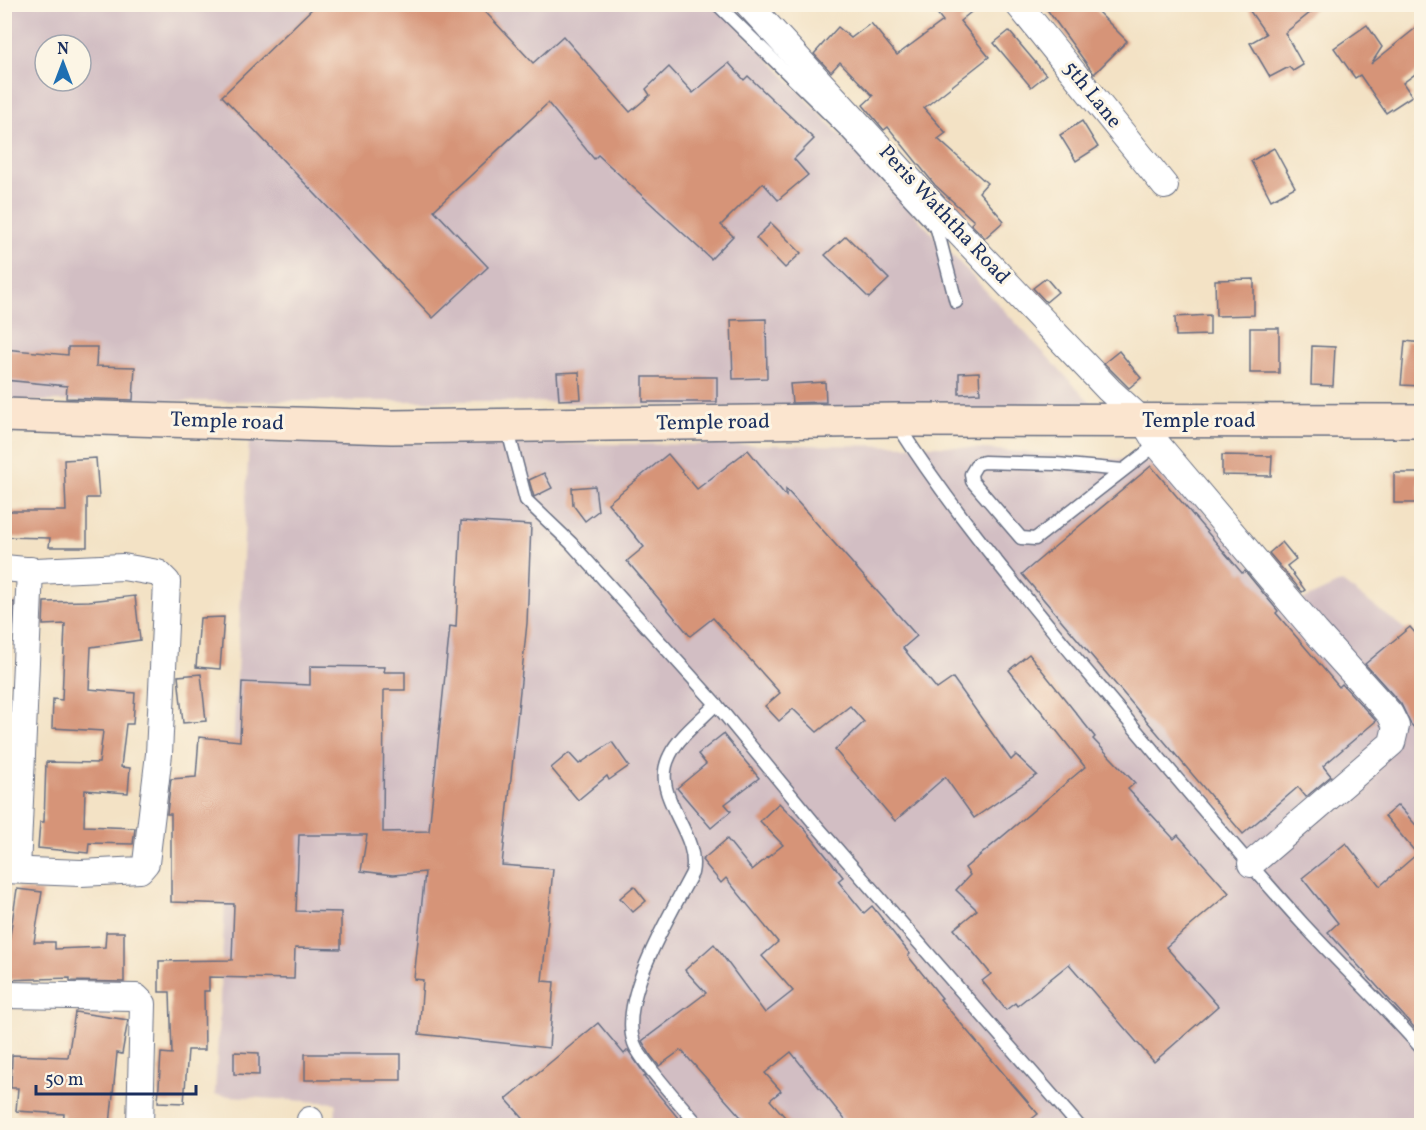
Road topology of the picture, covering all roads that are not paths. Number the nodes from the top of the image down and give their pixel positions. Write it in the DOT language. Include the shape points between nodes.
graph roads {
  1 [pos="717,4"];
  2 [pos="748,4"];
  3 [pos="1018,4"];
  4 [pos="1165,186"];
  5 [pos="956,302"];
  6 [pos="4,415"];
  7 [pos="895,420"];
  8 [pos="1422,421"];
  9 [pos="507,427"];
  10 [pos="1150,433"];
  11 [pos="1123,470"];
  12 [pos="4,568"];
  13 [pos="30,570"];
  14 [pos="716,704"];
  15 [pos="1251,864"];
  16 [pos="11,870"];
  17 [pos="4,995"];
  18 [pos="1422,1049"];
  19 [pos="140,1125"];
  20 [pos="699,1125"];
  21 [pos="1079,1125"];
  1 -- 5 [label="lane" via="845,130 937,230"];
  2 -- 10 [label="street, Peris Waththa Road"];
  3 -- 4 [label="street, 5th Lane"];
  6 -- 9 [label="street, Temple road"];
  7 -- 9 [label="street, Temple road"];
  7 -- 10 [label="street, Temple road"];
  7 -- 15 [label="lane" via="933,480 1036,610"];
  8 -- 10 [label="street, Temple road"];
  9 -- 14 [label="lane" via="526,500 571,543"];
  10 -- 11 [label="lane"];
  10 -- 15 [label="street, Peris Waththa Road" via="1316,632 1390,714 1396,726 1392,743"];
  11 -- 11 [label="lane" via="984,462 977,464 971,474 972,481 1021,538 1027,540 1035,539"];
  12 -- 13 [label="street"];
  13 -- 16 [label="street"];
  13 -- 16 [label="street" via="123,567 158,573 168,582 159,754 146,863 140,870"];
  14 -- 20 [label="lane" via="671,753 666,764 666,792 694,851 694,863 644,967 632,1023 634,1043 643,1057"];
  14 -- 21 [label="lane" via="815,824"];
  15 -- 18 [label="lane"];
  17 -- 19 [label="street" via="136,997 143,1004"];
}
